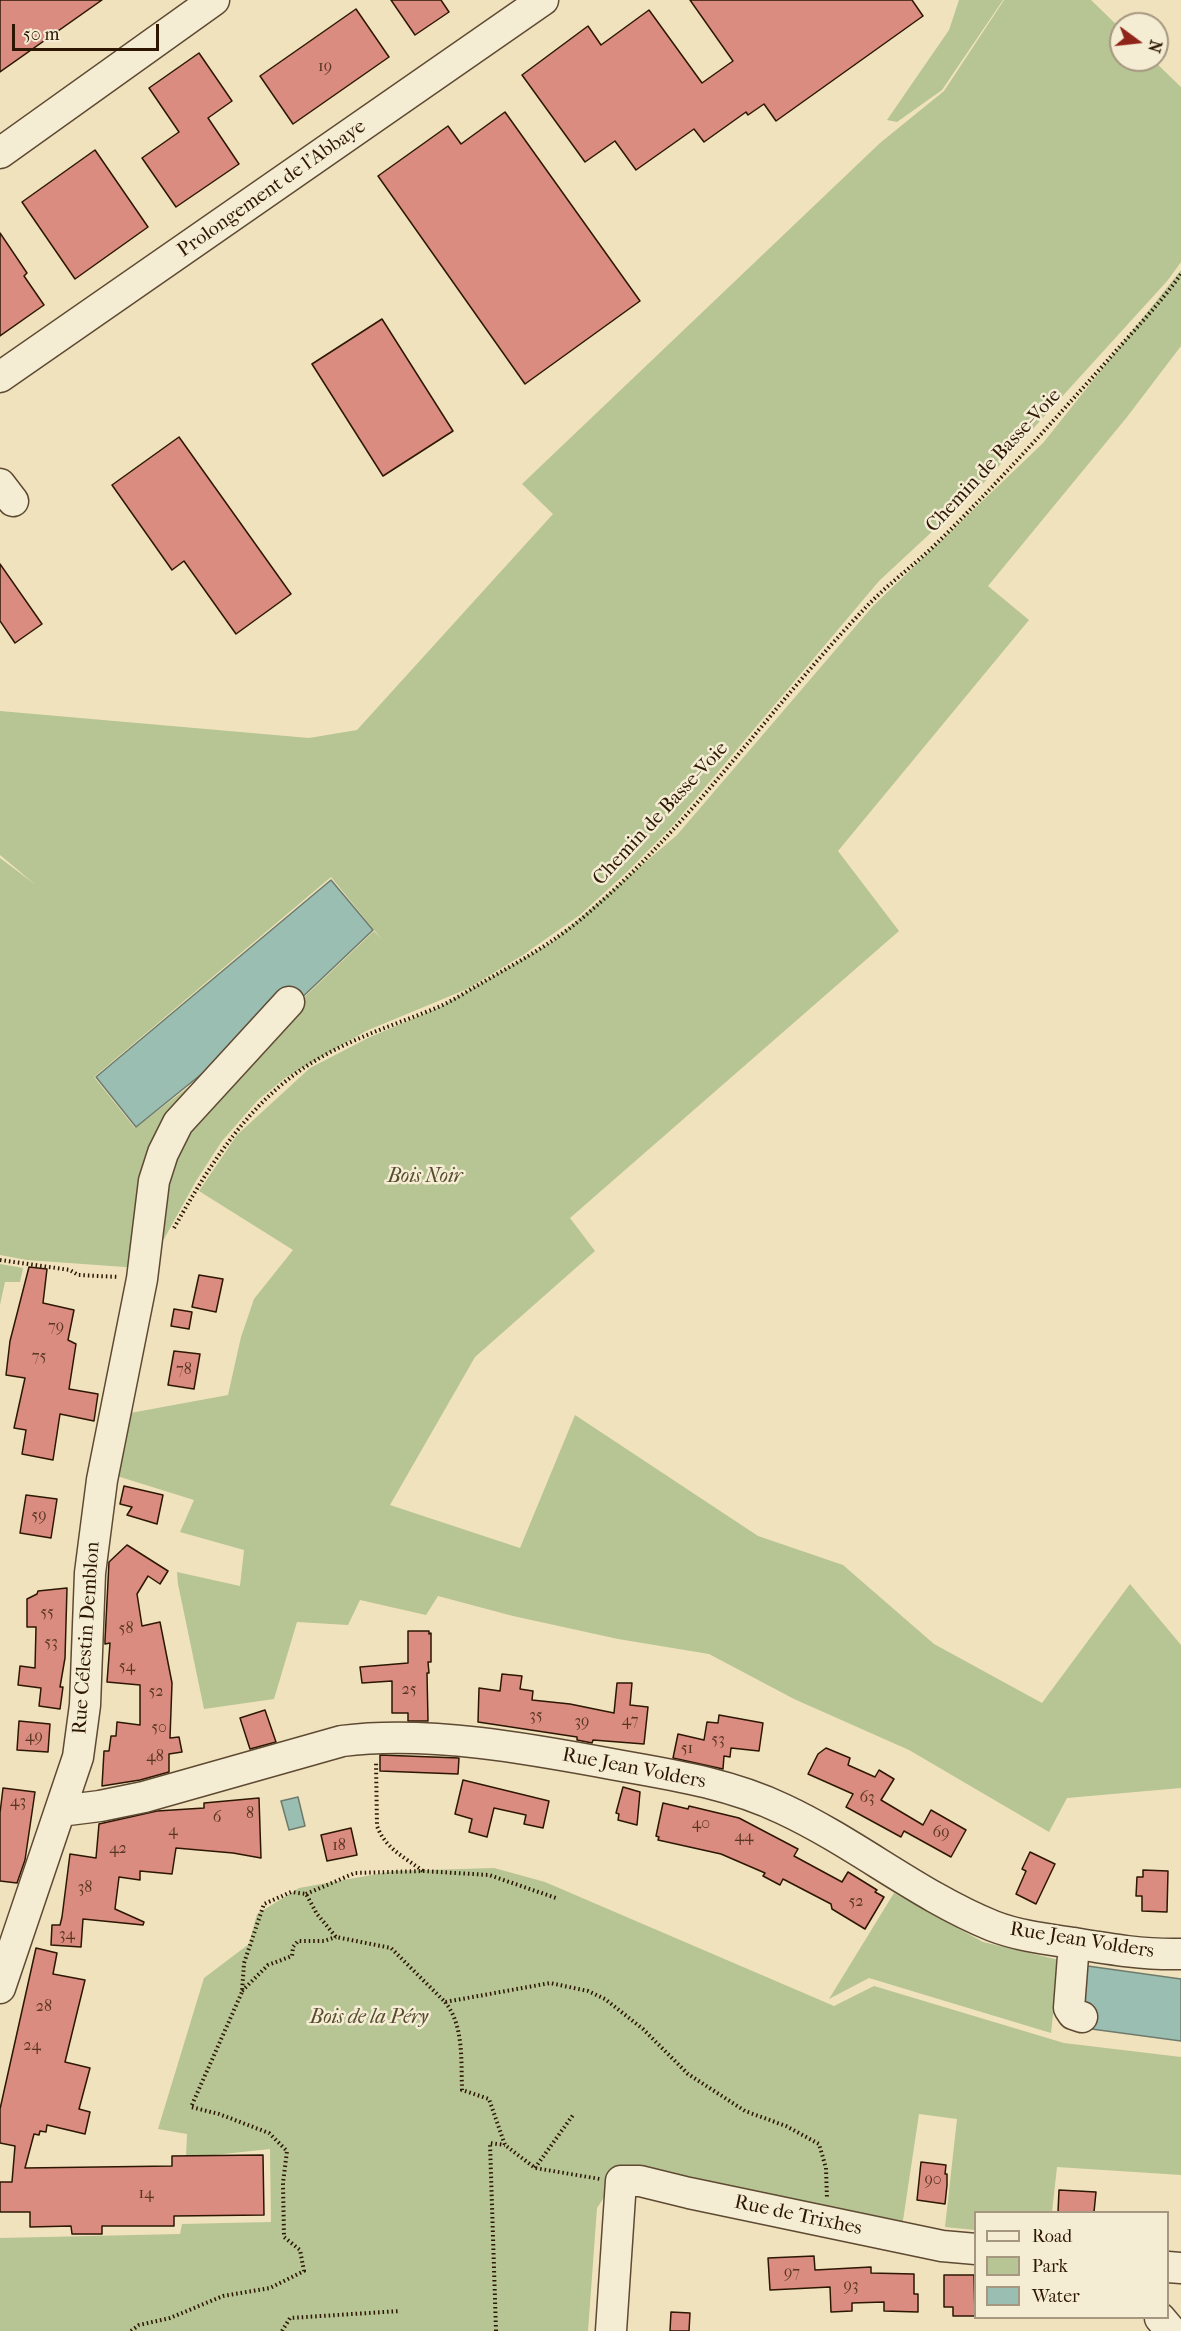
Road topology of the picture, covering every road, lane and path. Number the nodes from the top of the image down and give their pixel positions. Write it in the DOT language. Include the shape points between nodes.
graph roads {
  1 [pos="214,0"];
  2 [pos="543,0"];
  3 [pos="0,153"];
  4 [pos="1181,274"];
  5 [pos="0,377"];
  6 [pos="289,1002"];
  7 [pos="170,1236"];
  8 [pos="0,1260"];
  9 [pos="142,1279"];
  10 [pos="376,1739"];
  11 [pos="60,1811"];
  12 [pos="423,1871"];
  13 [pos="306,1894"];
  14 [pos="556,1898"];
  15 [pos="336,1937"];
  16 [pos="1074,1943"];
  17 [pos="1181,1954"];
  18 [pos="0,1988"];
  19 [pos="242,1992"];
  20 [pos="445,2002"];
  21 [pos="1082,2017"];
  22 [pos="573,2115"];
  23 [pos="505,2145"];
  24 [pos="535,2168"];
  25 [pos="621,2181"];
  26 [pos="827,2221"];
  27 [pos="974,2249"];
  28 [pos="400,2311"];
  29 [pos="1161,2319"];
  30 [pos="131,2331"];
  31 [pos="282,2331"];
  32 [pos="496,2331"];
  33 [pos="611,2331"];
  34 [pos="1171,2331"];
  1 -- 3 [label="street"];
  2 -- 5 [label="street, Prolongement de l'Abbaye"];
  4 -- 7 [label="path, Chemin de Basse-Voie" via="990,490 872,601 703,798 647,857 580,920 534,953 439,1006 368,1033 311,1063 271,1095 236,1132 201,1181"];
  6 -- 9 [label="street, Rue Célestin Demblon" via="178,1123 154,1181"];
  8 -- 9 [label="path" via="70,1270 78,1275"];
  9 -- 11 [label="street, Rue Célestin Demblon" via="102,1480 90,1573 85,1705 78,1757"];
  10 -- 11 [label="street, Rue Jean Volders" via="329,1744 144,1797"];
  10 -- 12 [label="path" via="377,1826 384,1843"];
  10 -- 16 [label="street, Rue Jean Volders" via="482,1743 704,1780 790,1812 944,1902 995,1927"];
  11 -- 18 [label="street, Rue Célestin Demblon"];
  12 -- 13 [label="path" via="355,1873"];
  12 -- 14 [label="path" via="489,1875"];
  13 -- 15 [label="path"];
  13 -- 19 [label="path" via="291,1892 264,1904 244,1963"];
  15 -- 19 [label="path" via="298,1941 292,1956 268,1965"];
  15 -- 20 [label="path" via="391,1948"];
  16 -- 17 [label="street, Rue Jean Volders" via="1119,1951"];
  16 -- 21 [label="street" via="1069,2008"];
  19 -- 30 [label="path" via="191,2107 269,2133 287,2151 284,2236 300,2250 304,2271 270,2288 223,2296"];
  20 -- 23 [label="path" via="453,2012 460,2046 462,2090 489,2099"];
  20 -- 26 [label="path" via="550,1983 605,1999 643,2029 688,2074 745,2111 819,2144 826,2168"];
  22 -- 24 [label="path"];
  23 -- 24 [label="path"];
  23 -- 32 [label="path" via="490,2143"];
  24 -- 25 [label="path"];
  25 -- 26 [label="street, Rue de Trixhes" via="640,2181"];
  25 -- 33 [label="street"];
  26 -- 27 [label="street, Rue de Trixhes" via="942,2246"];
  28 -- 31 [label="path" via="290,2318"];
  29 -- 34 [label="street"];
}
